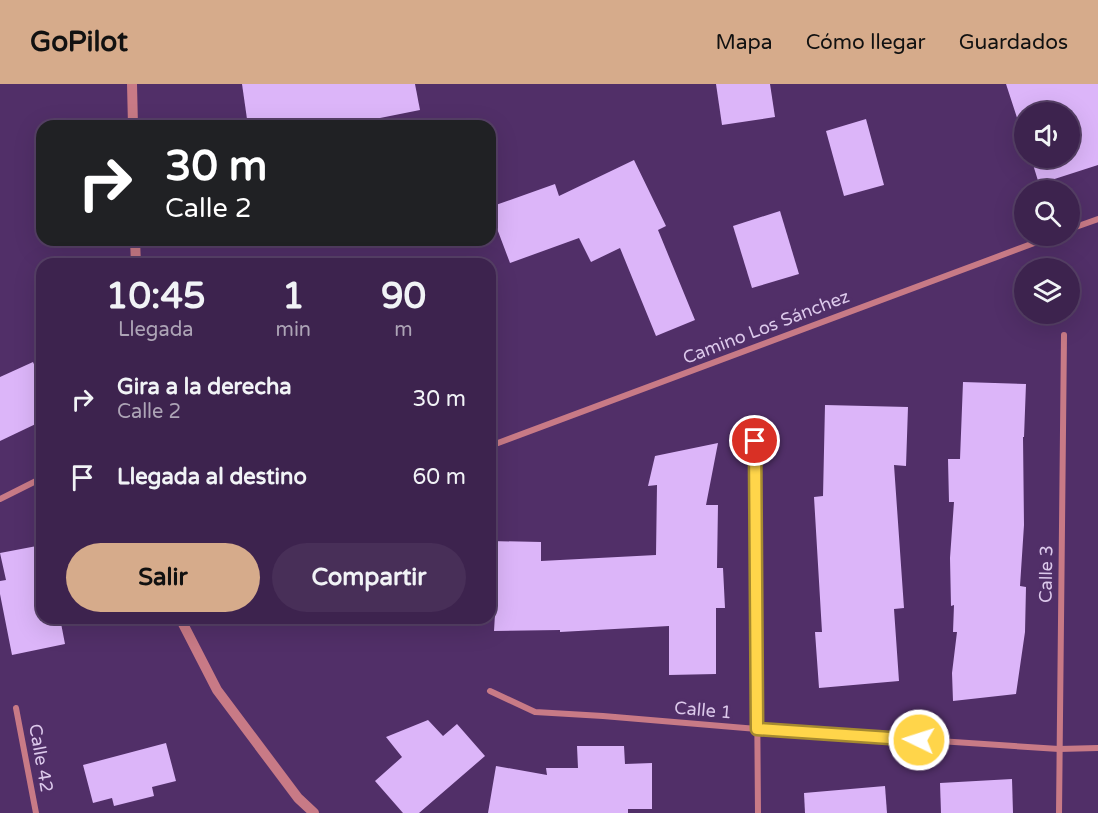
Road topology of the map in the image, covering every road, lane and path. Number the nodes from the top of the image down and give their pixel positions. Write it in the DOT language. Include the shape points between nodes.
graph roads {
  1 [pos="132,84"];
  2 [pos="133,120"];
  3 [pos="1098,219"];
  4 [pos="1080,225"];
  5 [pos="1026,246"];
  6 [pos="1064,335"];
  7 [pos="755,441"];
  8 [pos="496,444"];
  9 [pos="36,480"];
  10 [pos="0,500"];
  11 [pos="183,624"];
  12 [pos="490,691"];
  13 [pos="16,708"];
  14 [pos="757,729"];
  15 [pos="1098,748"];
  16 [pos="1059,749"];
  17 [pos="36,813"];
  18 [pos="314,813"];
  19 [pos="758,813"];
  20 [pos="1059,813"];
  1 -- 2 [label="street"];
  3 -- 4 [label="street"];
  5 -- 8 [label="street, Camino Los Sánchez"];
  6 -- 16 [label="street, Calle 3"];
  7 -- 14 [label="street"];
  9 -- 10 [label="street"];
  11 -- 18 [label="street" via="217,690 298,798"];
  12 -- 14 [label="street, Calle 1" via="536,712"];
  13 -- 17 [label="street, Calle 42"];
  14 -- 16 [label="street, Calle 1"];
  14 -- 19 [label="street"];
  15 -- 16 [label="street, Calle 1"];
  16 -- 20 [label="street, Calle 3"];
}
